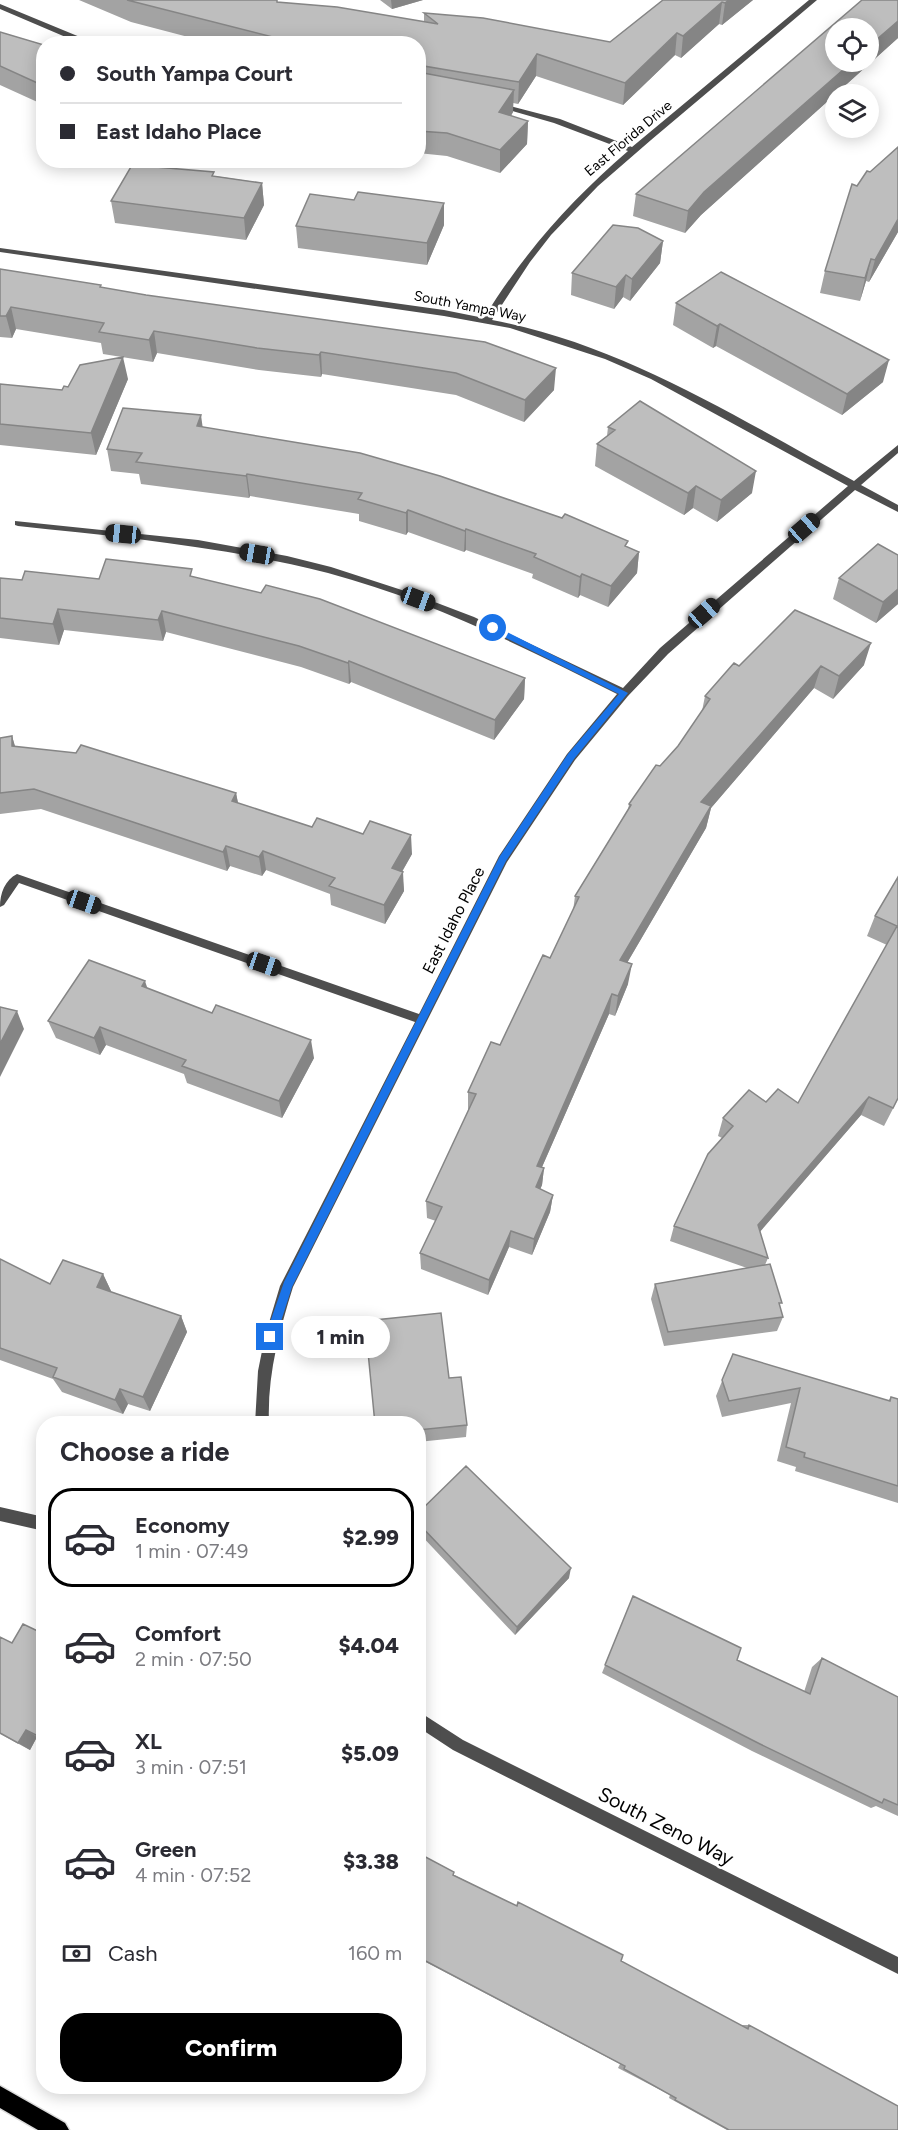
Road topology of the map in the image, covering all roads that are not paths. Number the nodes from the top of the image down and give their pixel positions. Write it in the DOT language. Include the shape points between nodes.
graph roads {
  1 [pos="813,0"];
  2 [pos="0,6"];
  3 [pos="70,36"];
  4 [pos="492,102"];
  5 [pos="633,150"];
  6 [pos="0,250"];
  7 [pos="487,321"];
  8 [pos="898,448"];
  9 [pos="854,486"];
  10 [pos="898,509"];
  11 [pos="18,523"];
  12 [pos="624,693"];
  13 [pos="0,902"];
  14 [pos="420,1019"];
  15 [pos="261,1416"];
  16 [pos="0,1514"];
  17 [pos="36,1522"];
  18 [pos="426,1723"];
  19 [pos="898,1966"];
  20 [pos="0,2096"];
  21 [pos="58,2130"];
  1 -- 5 [label="street, East Florida Drive"];
  2 -- 3 [label="street"];
  4 -- 5 [label="street"];
  5 -- 7 [label="street, East Florida Drive" via="543,237 503,291"];
  6 -- 7 [label="street, South Yampa Way"];
  7 -- 9 [label="street, South Yampa Way" via="561,340 654,377"];
  8 -- 9 [label="street, East Idaho Place"];
  9 -- 10 [label="street, South Yampa Way"];
  9 -- 12 [label="street, East Idaho Place" via="704,613"];
  11 -- 12 [label="street" via="186,541 280,558 373,583 507,634"];
  12 -- 14 [label="street, East Idaho Place" via="536,806 503,859"];
  13 -- 14 [label="street" via="17,878"];
  14 -- 15 [label="street, East Idaho Place" via="287,1286 270,1337"];
  16 -- 17 [label="street"];
  18 -- 19 [label="street, South Zeno Way" via="458,1745"];
  20 -- 21 [label="main road"];
}
